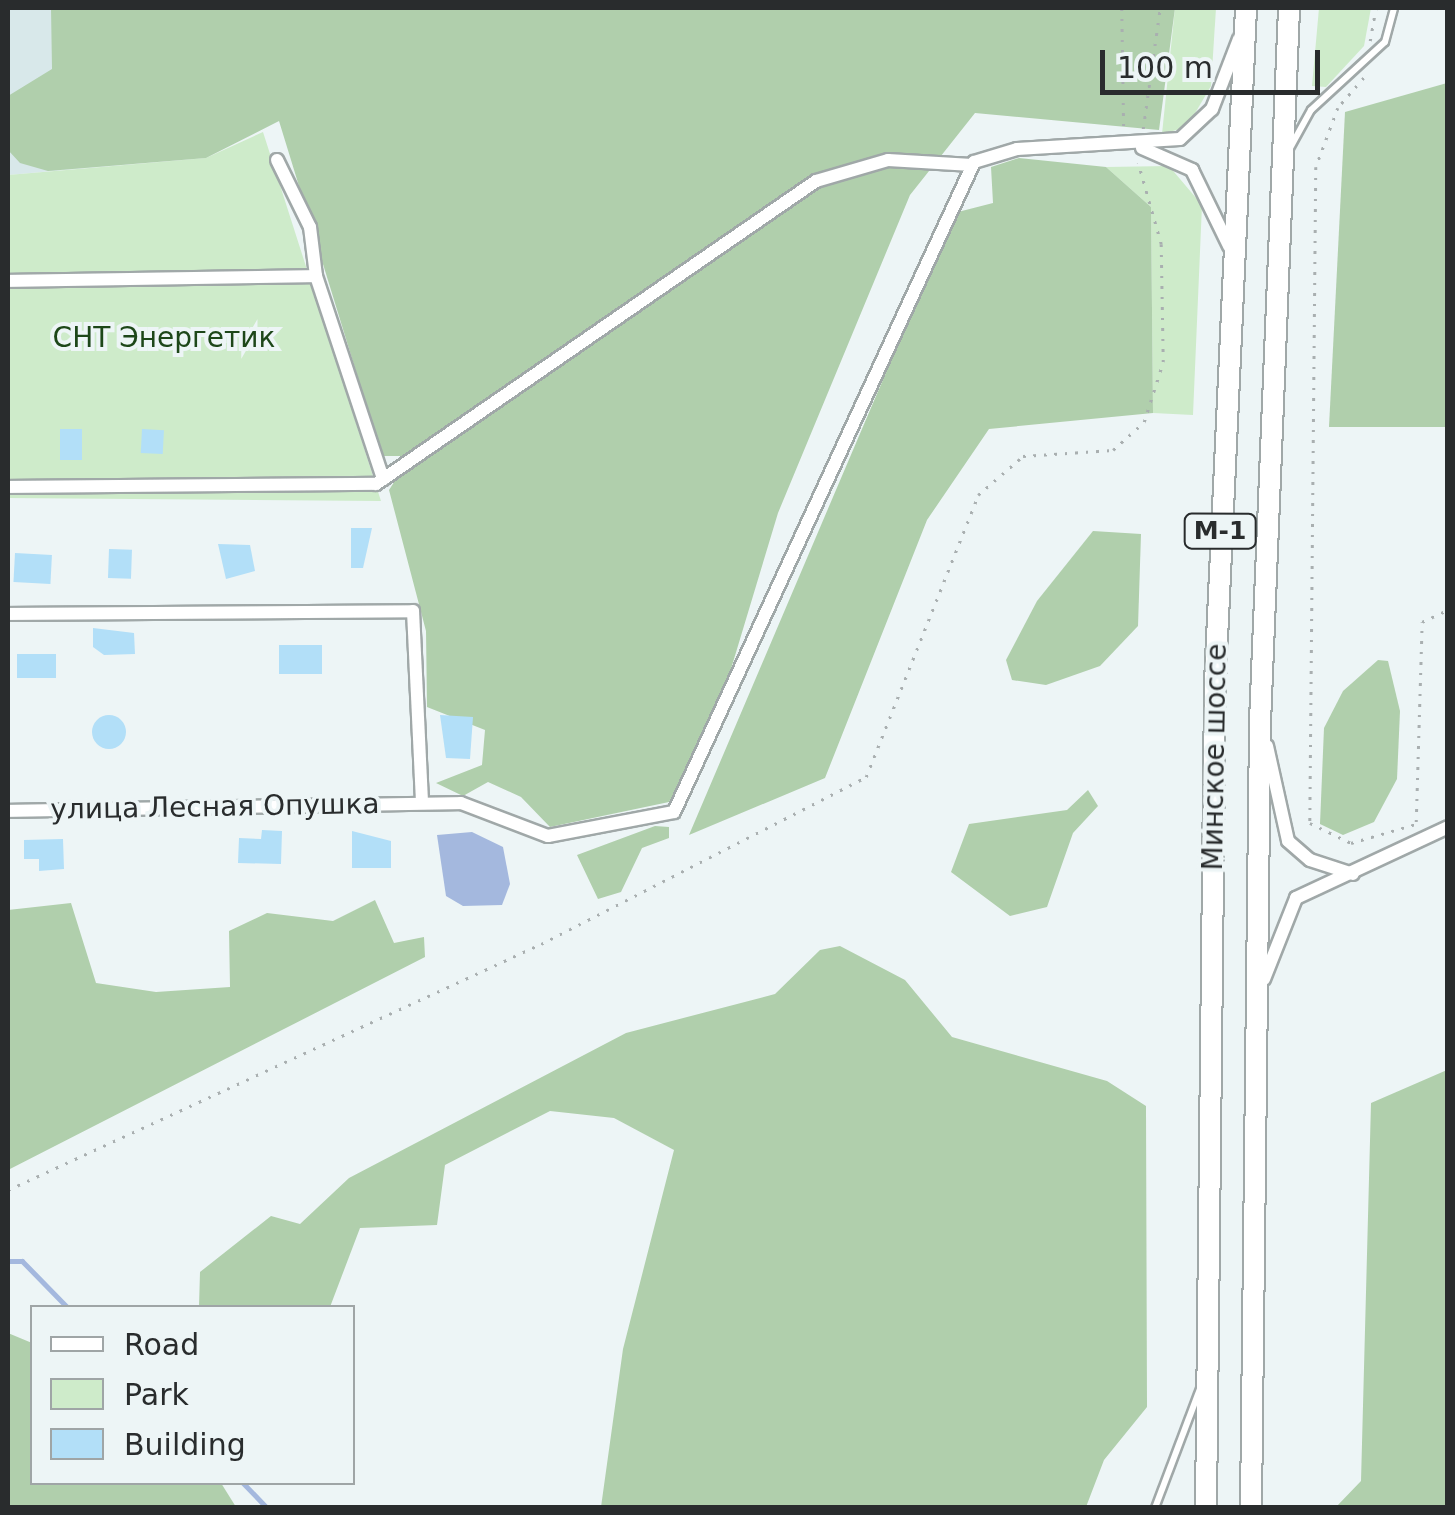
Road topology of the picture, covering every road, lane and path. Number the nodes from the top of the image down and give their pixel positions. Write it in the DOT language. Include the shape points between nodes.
graph roads {
  1 [pos="1122,8"];
  2 [pos="1160,8"];
  3 [pos="1290,8"];
  4 [pos="1376,8"];
  5 [pos="1394,8"];
  6 [pos="1245,15"];
  7 [pos="1363,63"];
  8 [pos="1140,148"];
  9 [pos="277,160"];
  10 [pos="972,165"];
  11 [pos="1276,192"];
  12 [pos="1229,246"];
  13 [pos="316,276"];
  14 [pos="8,281"];
  15 [pos="383,480"];
  16 [pos="8,487"];
  17 [pos="1448,610"];
  18 [pos="8,614"];
  19 [pos="1260,722"];
  20 [pos="422,803"];
  21 [pos="8,811"];
  22 [pos="1416,824"];
  23 [pos="1448,827"];
  24 [pos="1415,847"];
  25 [pos="1353,874"];
  26 [pos="1257,1016"];
  27 [pos="1208,1369"];
  28 [pos="1155,1508"];
  29 [pos="1206,1508"];
  30 [pos="1251,1508"];
  1 -- 8 [label="path" via="1124,134"];
  2 -- 8 [label="path"];
  3 -- 11 [label="highway, Минское шоссе / М-1"];
  4 -- 7 [label="path"];
  5 -- 7 [label="lane" via="1392,30"];
  6 -- 8 [label="street" via="1201,124"];
  6 -- 12 [label="highway, Минское шоссе / М-1"];
  7 -- 11 [label="lane" via="1302,123"];
  7 -- 22 [label="path" via="1365,82 1338,108 1316,168 1310,823 1351,843"];
  8 -- 10 [label="street" via="1018,150"];
  8 -- 12 [label="street" via="1192,170"];
  9 -- 13 [label="street" via="310,227"];
  10 -- 15 [label="street" via="888,160 816,181"];
  10 -- 20 [label="street, улица Лесная Опушка" via="674,812 548,836 480,806"];
  11 -- 19 [label="highway, Минское шоссе / М-1"];
  12 -- 27 [label="highway, Минское шоссе / М-1"];
  13 -- 14 [label="street"];
  13 -- 15 [label="street"];
  15 -- 16 [label="street"];
  17 -- 22 [label="path" via="1422,622"];
  18 -- 20 [label="street" via="414,612"];
  19 -- 25 [label="street" via="1288,842 1310,860"];
  19 -- 26 [label="highway, Минское шоссе / М-1"];
  20 -- 21 [label="street, улица Лесная Опушка"];
  22 -- 24 [label="path"];
  23 -- 24 [label="street"];
  24 -- 25 [label="street"];
  25 -- 26 [label="street" via="1300,895 1286,912"];
  26 -- 30 [label="highway, Минское шоссе / М-1"];
  27 -- 28 [label="lane"];
  27 -- 29 [label="highway, Минское шоссе / М-1"];
}
